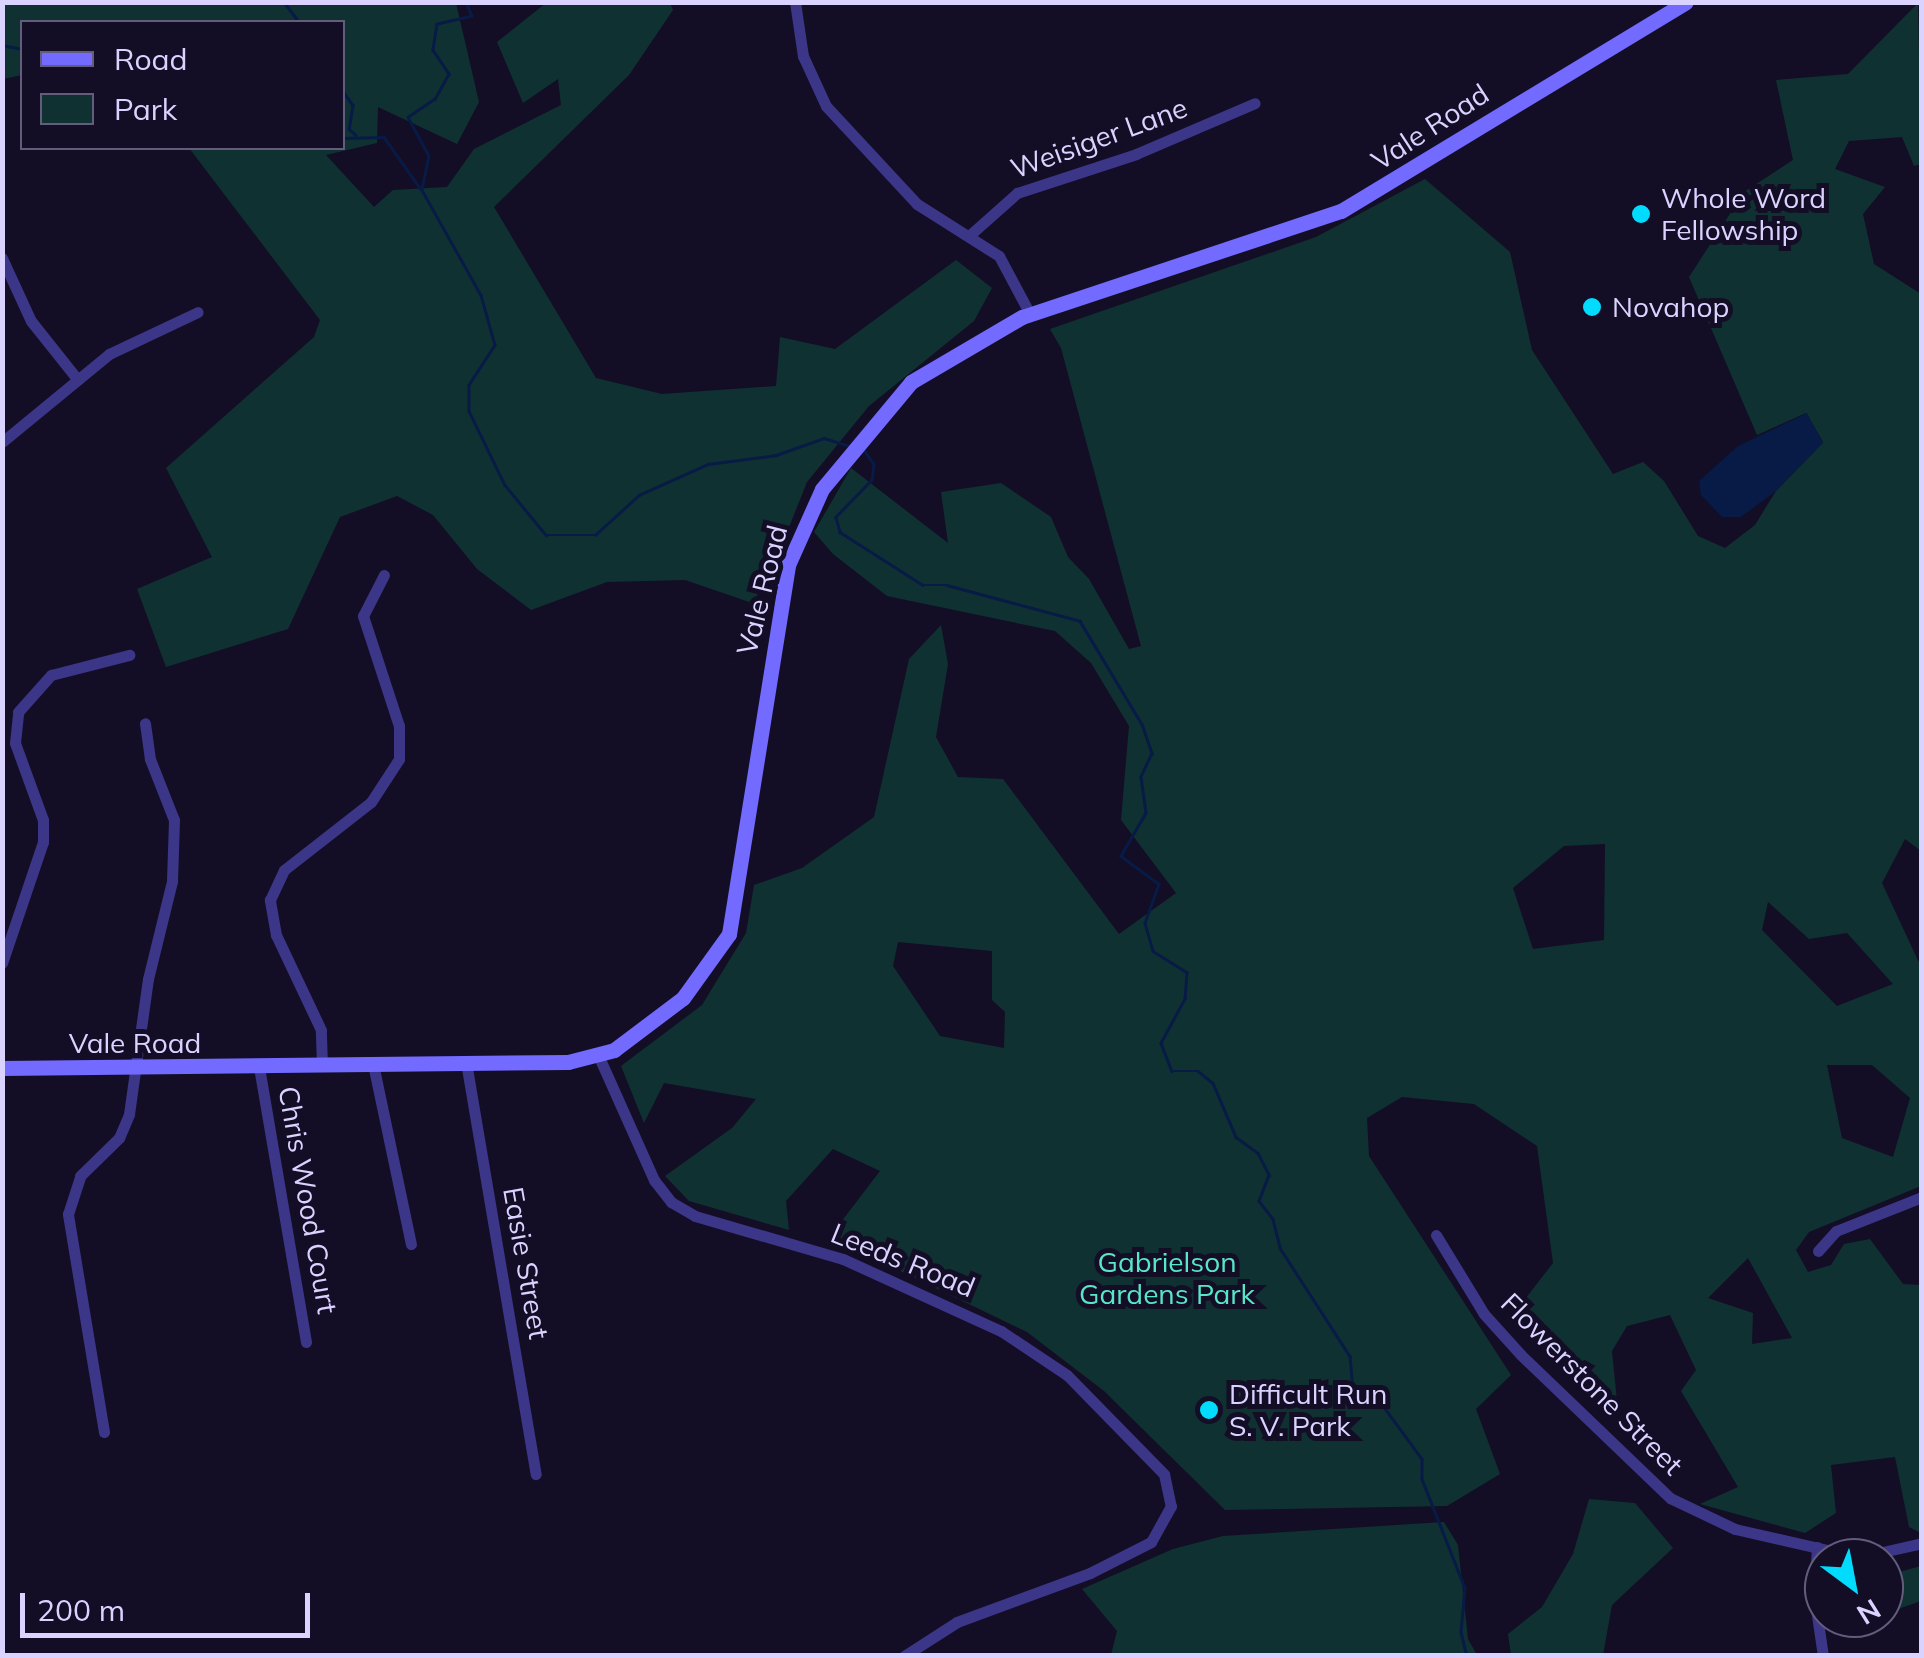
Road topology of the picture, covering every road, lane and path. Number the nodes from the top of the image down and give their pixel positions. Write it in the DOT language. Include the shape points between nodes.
graph roads {
  1 [pos="795,2"];
  2 [pos="1686,2"];
  3 [pos="1255,103"];
  4 [pos="971,234"];
  5 [pos="2,258"];
  6 [pos="198,312"];
  7 [pos="1030,314"];
  8 [pos="78,380"];
  9 [pos="2,442"];
  10 [pos="384,574"];
  11 [pos="130,655"];
  12 [pos="145,723"];
  13 [pos="2,964"];
  14 [pos="600,1056"];
  15 [pos="466,1062"];
  16 [pos="373,1064"];
  17 [pos="322,1065"];
  18 [pos="259,1066"];
  19 [pos="2,1068"];
  20 [pos="134,1069"];
  21 [pos="1922,1197"];
  22 [pos="1436,1235"];
  23 [pos="411,1244"];
  24 [pos="1818,1251"];
  25 [pos="306,1342"];
  26 [pos="104,1432"];
  27 [pos="536,1474"];
  28 [pos="1804,1544"];
  29 [pos="904,1656"];
  1 -- 4 [label="street" via="804,56 826,106 917,204"];
  2 -- 7 [label="main road, Vale Road" via="1341,211"];
  3 -- 4 [label="street, Weisiger Lane" via="1136,154 1017,193"];
  4 -- 7 [label="street" via="1007,266"];
  5 -- 8 [label="street" via="31,322"];
  6 -- 8 [label="street" via="122,346"];
  7 -- 14 [label="main road, Vale Road" via="933,365 860,436 822,489 778,602 744,870 729,934 683,998"];
  8 -- 9 [label="street"];
  10 -- 17 [label="street" via="364,616 399,726 399,758 371,802 284,870 270,900 276,935 321,1030"];
  11 -- 13 [label="street" via="51,674 18,712 15,743 43,820 43,842"];
  12 -- 20 [label="street" via="176,848"];
  14 -- 15 [label="main road, Vale Road"];
  14 -- 29 [label="street, Leeds Road" via="654,1180 671,1202 695,1216 902,1282 1038,1352 1105,1409 1164,1474 1171,1506 1159,1534 1090,1573 957,1622"];
  15 -- 16 [label="main road, Vale Road"];
  15 -- 27 [label="street, Easie Street"];
  16 -- 17 [label="main road, Vale Road"];
  16 -- 23 [label="street"];
  17 -- 18 [label="main road, Vale Road"];
  18 -- 20 [label="main road, Vale Road"];
  18 -- 25 [label="street, Chris Wood Court"];
  19 -- 20 [label="main road, Vale Road"];
  20 -- 26 [label="street" via="125,1126 80,1176 68,1214"];
  21 -- 24 [label="street" via="1836,1231"];
  22 -- 28 [label="street, Flowerstone Street" via="1484,1314 1520,1355 1670,1498 1735,1529"];
}
